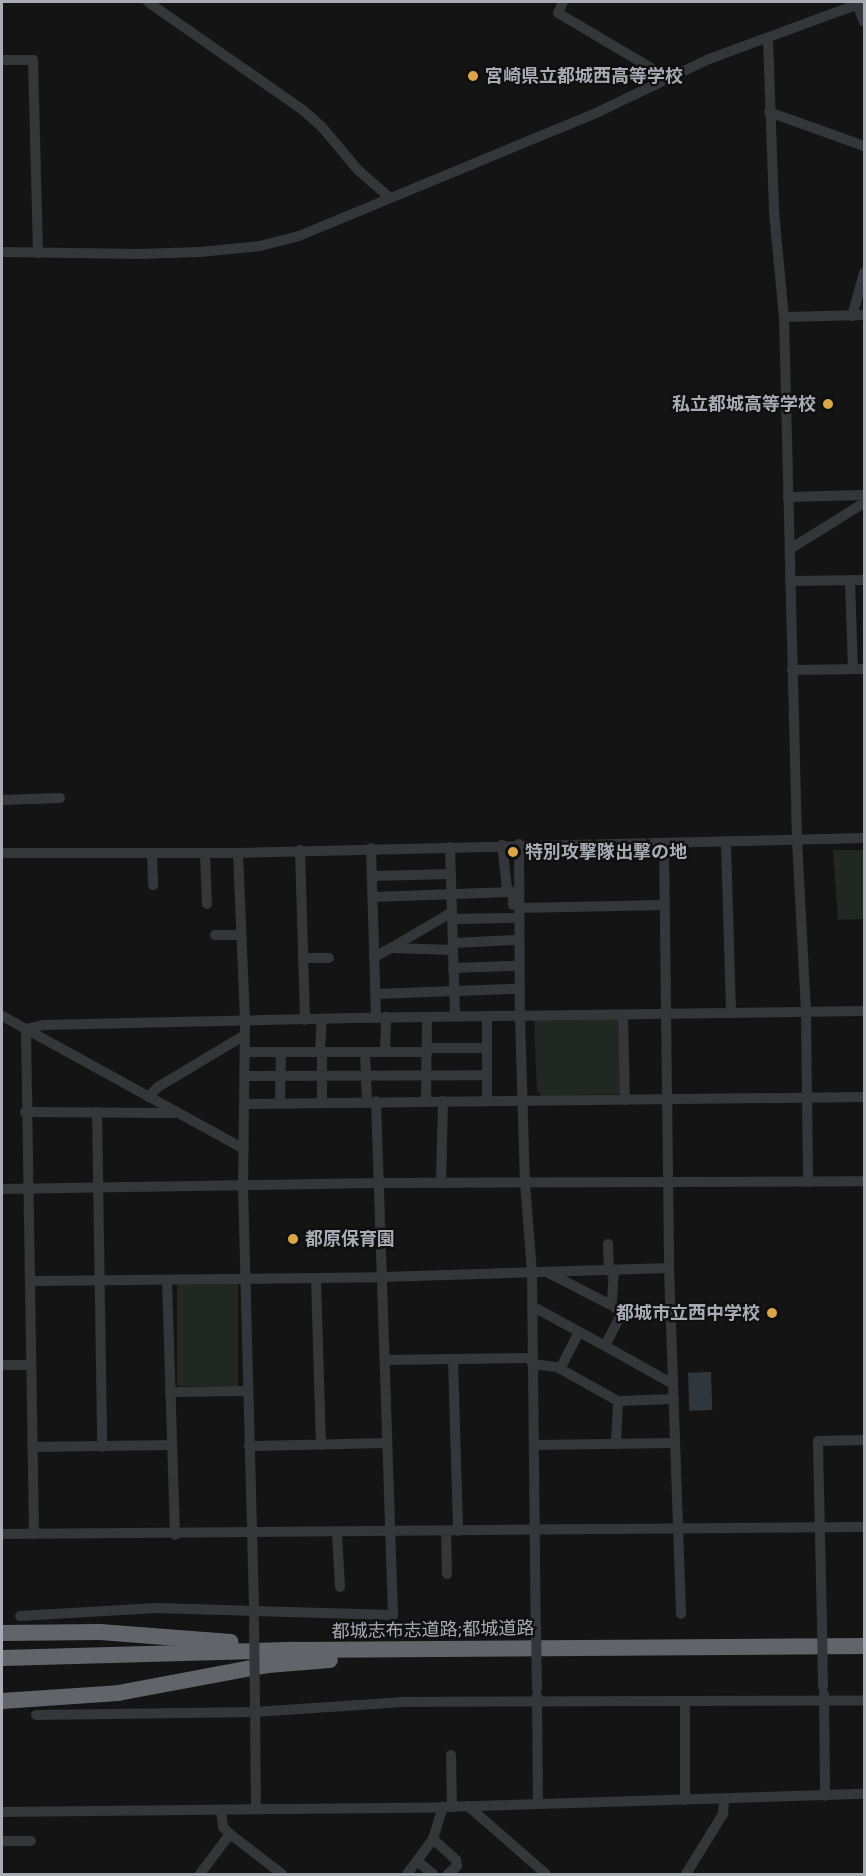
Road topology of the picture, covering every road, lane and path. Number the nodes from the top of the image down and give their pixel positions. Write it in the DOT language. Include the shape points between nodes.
graph roads {
  1 [pos="148,2"];
  2 [pos="563,2"];
  3 [pos="861,3"];
  4 [pos="864,22"];
  5 [pos="768,38"];
  6 [pos="2,60"];
  7 [pos="668,78"];
  8 [pos="769,112"];
  9 [pos="864,146"];
  10 [pos="389,197"];
  11 [pos="2,252"];
  12 [pos="38,253"];
  13 [pos="864,273"];
  14 [pos="864,315"];
  15 [pos="784,316"];
  16 [pos="852,316"];
  17 [pos="864,495"];
  18 [pos="788,497"];
  19 [pos="864,503"];
  20 [pos="790,549"];
  21 [pos="850,580"];
  22 [pos="864,580"];
  23 [pos="790,581"];
  24 [pos="853,669"];
  25 [pos="864,669"];
  26 [pos="792,670"];
  27 [pos="60,798"];
  28 [pos="2,800"];
  29 [pos="864,838"];
  30 [pos="797,840"];
  31 [pos="726,843"];
  32 [pos="519,844"];
  33 [pos="502,845"];
  34 [pos="664,845"];
  35 [pos="450,847"];
  36 [pos="371,848"];
  37 [pos="300,850"];
  38 [pos="238,852"];
  39 [pos="2,853"];
  40 [pos="206,853"];
  41 [pos="152,854"];
  42 [pos="451,874"];
  43 [pos="372,876"];
  44 [pos="153,885"];
  45 [pos="511,892"];
  46 [pos="452,895"];
  47 [pos="373,897"];
  48 [pos="207,904"];
  49 [pos="664,905"];
  50 [pos="519,908"];
  51 [pos="452,915"];
  52 [pos="513,918"];
  53 [pos="215,935"];
  54 [pos="242,935"];
  55 [pos="514,940"];
  56 [pos="453,946"];
  57 [pos="391,948"];
  58 [pos="374,957"];
  59 [pos="303,958"];
  60 [pos="329,958"];
  61 [pos="514,966"];
  62 [pos="453,968"];
  63 [pos="514,989"];
  64 [pos="454,990"];
  65 [pos="375,994"];
  66 [pos="806,1011"];
  67 [pos="864,1011"];
  68 [pos="518,1012"];
  69 [pos="730,1012"];
  70 [pos="668,1014"];
  71 [pos="622,1015"];
  72 [pos="2,1016"];
  73 [pos="455,1016"];
  74 [pos="487,1016"];
  75 [pos="427,1017"];
  76 [pos="381,1018"];
  77 [pos="322,1019"];
  78 [pos="305,1020"];
  79 [pos="245,1022"];
  80 [pos="26,1029"];
  81 [pos="245,1035"];
  82 [pos="487,1048"];
  83 [pos="427,1050"];
  84 [pos="245,1052"];
  85 [pos="281,1052"];
  86 [pos="321,1052"];
  87 [pos="365,1052"];
  88 [pos="385,1052"];
  89 [pos="427,1075"];
  90 [pos="487,1075"];
  91 [pos="245,1076"];
  92 [pos="281,1076"];
  93 [pos="322,1076"];
  94 [pos="366,1076"];
  95 [pos="148,1097"];
  96 [pos="864,1097"];
  97 [pos="807,1098"];
  98 [pos="625,1100"];
  99 [pos="668,1100"];
  100 [pos="371,1101"];
  101 [pos="426,1101"];
  102 [pos="443,1101"];
  103 [pos="487,1101"];
  104 [pos="524,1101"];
  105 [pos="322,1102"];
  106 [pos="280,1103"];
  107 [pos="245,1104"];
  108 [pos="25,1112"];
  109 [pos="98,1112"];
  110 [pos="177,1113"];
  111 [pos="244,1149"];
  112 [pos="670,1180"];
  113 [pos="864,1181"];
  114 [pos="808,1182"];
  115 [pos="379,1183"];
  116 [pos="441,1183"];
  117 [pos="525,1183"];
  118 [pos="98,1186"];
  119 [pos="243,1186"];
  120 [pos="27,1188"];
  121 [pos="2,1189"];
  122 [pos="608,1244"];
  123 [pos="669,1268"];
  124 [pos="531,1271"];
  125 [pos="546,1271"];
  126 [pos="611,1271"];
  127 [pos="383,1277"];
  128 [pos="316,1278"];
  129 [pos="167,1280"];
  130 [pos="247,1280"];
  131 [pos="30,1281"];
  132 [pos="99,1281"];
  133 [pos="532,1306"];
  134 [pos="615,1307"];
  135 [pos="579,1332"];
  136 [pos="605,1346"];
  137 [pos="453,1359"];
  138 [pos="385,1360"];
  139 [pos="532,1361"];
  140 [pos="2,1365"];
  141 [pos="30,1365"];
  142 [pos="560,1369"];
  143 [pos="673,1384"];
  144 [pos="248,1391"];
  145 [pos="170,1392"];
  146 [pos="674,1399"];
  147 [pos="618,1401"];
  148 [pos="864,1440"];
  149 [pos="387,1443"];
  150 [pos="675,1443"];
  151 [pos="616,1444"];
  152 [pos="171,1445"];
  153 [pos="321,1445"];
  154 [pos="534,1445"];
  155 [pos="249,1446"];
  156 [pos="32,1447"];
  157 [pos="102,1447"];
  158 [pos="864,1527"];
  159 [pos="819,1528"];
  160 [pos="678,1529"];
  161 [pos="533,1530"];
  162 [pos="446,1531"];
  163 [pos="458,1531"];
  164 [pos="337,1532"];
  165 [pos="390,1532"];
  166 [pos="2,1534"];
  167 [pos="34,1534"];
  168 [pos="252,1534"];
  169 [pos="175,1535"];
  170 [pos="447,1574"];
  171 [pos="340,1587"];
  172 [pos="254,1610"];
  173 [pos="681,1614"];
  174 [pos="20,1616"];
  175 [pos="2,1632"];
  176 [pos="864,1646"];
  177 [pos="492,1648"];
  178 [pos="2,1658"];
  179 [pos="3,1700"];
  180 [pos="824,1700"];
  181 [pos="864,1700"];
  182 [pos="685,1701"];
  183 [pos="537,1703"];
  184 [pos="255,1707"];
  185 [pos="36,1715"];
  186 [pos="451,1755"];
  187 [pos="864,1794"];
  188 [pos="825,1796"];
  189 [pos="724,1799"];
  190 [pos="685,1800"];
  191 [pos="538,1804"];
  192 [pos="468,1806"];
  193 [pos="448,1807"];
  194 [pos="256,1809"];
  195 [pos="221,1810"];
  196 [pos="2,1812"];
  197 [pos="230,1834"];
  198 [pos="433,1839"];
  199 [pos="31,1841"];
  200 [pos="2,1842"];
  201 [pos="417,1861"];
  202 [pos="535,1865"];
  203 [pos="526,1873"];
  204 [pos="200,1875"];
  205 [pos="282,1875"];
  206 [pos="407,1875"];
  207 [pos="433,1875"];
  208 [pos="448,1875"];
  209 [pos="546,1875"];
  210 [pos="686,1875"];
  1 -- 10 [label="street" via="303,110 358,170"];
  2 -- 7 [label="street" via="558,13"];
  3 -- 4 [label="street"];
  3 -- 5 [label="street"];
  5 -- 7 [label="street"];
  5 -- 8 [label="street"];
  6 -- 12 [label="street" via="33,60"];
  7 -- 10 [label="street" via="598,112"];
  8 -- 9 [label="street"];
  8 -- 15 [label="street"];
  10 -- 12 [label="street" via="299,236 260,246 140,254"];
  11 -- 12 [label="street"];
  13 -- 16 [label="street"];
  14 -- 16 [label="street"];
  15 -- 16 [label="street"];
  15 -- 18 [label="street"];
  17 -- 18 [label="street"];
  18 -- 20 [label="street"];
  19 -- 20 [label="street"];
  20 -- 23 [label="street"];
  21 -- 22 [label="street"];
  21 -- 23 [label="street"];
  21 -- 24 [label="street"];
  23 -- 26 [label="street"];
  24 -- 25 [label="street"];
  24 -- 26 [label="street"];
  26 -- 30 [label="street"];
  27 -- 28 [label="street"];
  29 -- 30 [label="street"];
  30 -- 31 [label="street"];
  30 -- 66 [label="street"];
  31 -- 34 [label="street"];
  31 -- 69 [label="street"];
  32 -- 33 [label="street"];
  32 -- 34 [label="street"];
  32 -- 50 [label="street"];
  33 -- 35 [label="street"];
  33 -- 45 [label="street" via="507,888"];
  34 -- 49 [label="street"];
  35 -- 36 [label="street"];
  35 -- 42 [label="street"];
  36 -- 37 [label="street"];
  36 -- 43 [label="street"];
  37 -- 38 [label="street"];
  37 -- 59 [label="street"];
  38 -- 40 [label="street"];
  38 -- 54 [label="street"];
  39 -- 41 [label="street"];
  40 -- 41 [label="street"];
  40 -- 48 [label="street"];
  41 -- 44 [label="street"];
  42 -- 43 [label="street"];
  42 -- 46 [label="street"];
  43 -- 47 [label="street"];
  45 -- 46 [label="street"];
  45 -- 52 [label="street"];
  46 -- 47 [label="street"];
  46 -- 51 [label="street"];
  47 -- 58 [label="street"];
  49 -- 50 [label="street"];
  49 -- 70 [label="street"];
  50 -- 68 [label="street"];
  51 -- 52 [label="street"];
  51 -- 56 [label="street"];
  51 -- 57 [label="street"];
  52 -- 55 [label="street"];
  53 -- 54 [label="street"];
  54 -- 79 [label="street"];
  55 -- 56 [label="street"];
  55 -- 61 [label="street"];
  56 -- 57 [label="street"];
  56 -- 62 [label="street"];
  57 -- 58 [label="street"];
  58 -- 65 [label="street"];
  59 -- 60 [label="street"];
  59 -- 78 [label="street"];
  61 -- 62 [label="street"];
  61 -- 63 [label="street"];
  62 -- 64 [label="street"];
  63 -- 64 [label="street"];
  63 -- 68 [label="street"];
  64 -- 65 [label="street"];
  64 -- 73 [label="street"];
  65 -- 76 [label="street"];
  66 -- 67 [label="street"];
  66 -- 69 [label="street"];
  66 -- 97 [label="street"];
  68 -- 71 [label="street"];
  68 -- 74 [label="street"];
  68 -- 104 [label="street"];
  69 -- 70 [label="street"];
  70 -- 71 [label="street"];
  70 -- 99 [label="street"];
  71 -- 98 [label="street"];
  72 -- 80 [label="street"];
  73 -- 74 [label="street"];
  73 -- 75 [label="street"];
  74 -- 82 [label="street"];
  75 -- 76 [label="street"];
  75 -- 83 [label="street"];
  76 -- 77 [label="street"];
  76 -- 88 [label="street"];
  77 -- 78 [label="street"];
  77 -- 86 [label="street"];
  78 -- 79 [label="street"];
  79 -- 80 [label="street" via="43,1025"];
  79 -- 81 [label="street"];
  80 -- 95 [label="street"];
  80 -- 108 [label="street"];
  81 -- 84 [label="street"];
  81 -- 95 [label="street" via="158,1087"];
  82 -- 83 [label="street"];
  82 -- 90 [label="street"];
  83 -- 88 [label="street"];
  83 -- 89 [label="street"];
  84 -- 85 [label="street"];
  84 -- 91 [label="street"];
  85 -- 86 [label="street"];
  85 -- 92 [label="street"];
  86 -- 87 [label="street"];
  86 -- 93 [label="street"];
  87 -- 88 [label="street"];
  87 -- 94 [label="street"];
  89 -- 90 [label="street"];
  89 -- 94 [label="street"];
  89 -- 101 [label="street"];
  90 -- 103 [label="street"];
  91 -- 92 [label="street"];
  91 -- 107 [label="street"];
  92 -- 93 [label="street"];
  92 -- 106 [label="street"];
  93 -- 94 [label="street"];
  93 -- 105 [label="street"];
  94 -- 100 [label="street"];
  95 -- 110 [label="street"];
  96 -- 97 [label="street"];
  97 -- 99 [label="street"];
  97 -- 114 [label="street"];
  98 -- 99 [label="street"];
  98 -- 104 [label="street"];
  99 -- 112 [label="street"];
  100 -- 101 [label="street"];
  100 -- 105 [label="street"];
  100 -- 115 [label="street"];
  101 -- 102 [label="street"];
  102 -- 103 [label="street"];
  102 -- 116 [label="street"];
  103 -- 104 [label="street"];
  104 -- 117 [label="street"];
  105 -- 106 [label="street"];
  106 -- 107 [label="street"];
  107 -- 111 [label="street"];
  108 -- 109 [label="street"];
  108 -- 120 [label="street"];
  109 -- 110 [label="street"];
  109 -- 118 [label="street"];
  110 -- 111 [label="street"];
  111 -- 119 [label="street"];
  112 -- 114 [label="street"];
  112 -- 117 [label="street"];
  112 -- 123 [label="street"];
  113 -- 114 [label="street"];
  115 -- 116 [label="street"];
  115 -- 119 [label="street"];
  115 -- 127 [label="street"];
  116 -- 117 [label="street"];
  117 -- 124 [label="street"];
  118 -- 119 [label="street"];
  118 -- 120 [label="street"];
  118 -- 132 [label="street"];
  119 -- 130 [label="street"];
  120 -- 121 [label="street"];
  120 -- 131 [label="street"];
  122 -- 126 [label="street"];
  123 -- 126 [label="street"];
  123 -- 143 [label="street"];
  124 -- 125 [label="street"];
  124 -- 127 [label="street"];
  124 -- 133 [label="street"];
  125 -- 126 [label="street"];
  125 -- 134 [label="street"];
  126 -- 134 [label="street"];
  127 -- 128 [label="street"];
  127 -- 138 [label="street"];
  128 -- 130 [label="street"];
  128 -- 153 [label="street"];
  129 -- 130 [label="street"];
  129 -- 132 [label="street"];
  129 -- 145 [label="street"];
  130 -- 144 [label="street"];
  131 -- 132 [label="street"];
  131 -- 141 [label="street"];
  132 -- 157 [label="street"];
  133 -- 135 [label="street"];
  133 -- 139 [label="street"];
  134 -- 136 [label="street" via="621,1316"];
  135 -- 136 [label="street"];
  135 -- 142 [label="street"];
  136 -- 143 [label="street"];
  137 -- 138 [label="street"];
  137 -- 139 [label="street"];
  137 -- 163 [label="street"];
  138 -- 149 [label="street"];
  139 -- 142 [label="street"];
  139 -- 154 [label="street"];
  140 -- 141 [label="street"];
  141 -- 156 [label="street"];
  142 -- 147 [label="street"];
  143 -- 146 [label="street"];
  144 -- 145 [label="street"];
  144 -- 155 [label="street"];
  145 -- 152 [label="street"];
  146 -- 147 [label="street"];
  146 -- 150 [label="street"];
  147 -- 151 [label="street"];
  148 -- 159 [label="street" via="818,1441"];
  149 -- 153 [label="street"];
  149 -- 165 [label="street"];
  150 -- 151 [label="street"];
  150 -- 160 [label="street"];
  151 -- 154 [label="street"];
  152 -- 157 [label="street"];
  152 -- 169 [label="street"];
  153 -- 155 [label="street"];
  154 -- 161 [label="street"];
  155 -- 168 [label="street"];
  156 -- 157 [label="street"];
  156 -- 167 [label="street"];
  158 -- 159 [label="street"];
  159 -- 160 [label="street"];
  159 -- 180 [label="street, bridge"];
  160 -- 161 [label="street"];
  160 -- 173 [label="street"];
  161 -- 163 [label="street"];
  161 -- 183 [label="street, bridge"];
  162 -- 163 [label="street"];
  162 -- 165 [label="street"];
  162 -- 170 [label="street"];
  164 -- 165 [label="street"];
  164 -- 168 [label="street"];
  164 -- 171 [label="street"];
  165 -- 172 [label="street" via="393,1615"];
  166 -- 167 [label="street"];
  167 -- 169 [label="street"];
  168 -- 169 [label="street"];
  168 -- 172 [label="street"];
  172 -- 174 [label="street" via="157,1608"];
  172 -- 184 [label="street, bridge"];
  175 -- 177 [label="highway" via="100,1632 242,1643"];
  176 -- 177 [label="highway, 都城志布志道路;都城道路"];
  177 -- 178 [label="highway, 都城志布志道路;都城道路"];
  177 -- 179 [label="highway" via="268,1665 118,1693"];
  180 -- 181 [label="street"];
  180 -- 182 [label="street"];
  180 -- 188 [label="street"];
  182 -- 183 [label="street"];
  182 -- 190 [label="street"];
  183 -- 184 [label="street"];
  183 -- 191 [label="street"];
  184 -- 185 [label="street"];
  184 -- 194 [label="street"];
  186 -- 193 [label="street"];
  187 -- 188 [label="street"];
  188 -- 189 [label="street"];
  189 -- 190 [label="street"];
  189 -- 210 [label="street" via="723,1814"];
  190 -- 191 [label="street"];
  191 -- 192 [label="street"];
  192 -- 193 [label="street"];
  192 -- 202 [label="street"];
  193 -- 194 [label="street"];
  193 -- 198 [label="street"];
  194 -- 195 [label="street"];
  195 -- 196 [label="street"];
  195 -- 197 [label="street" via="223,1827"];
  197 -- 204 [label="street"];
  197 -- 205 [label="street"];
  198 -- 201 [label="street"];
  198 -- 208 [label="street" via="456,1860 457,1866"];
  199 -- 200 [label="street"];
  201 -- 206 [label="street"];
  201 -- 207 [label="street"];
  202 -- 203 [label="street"];
  202 -- 209 [label="street"];
}
